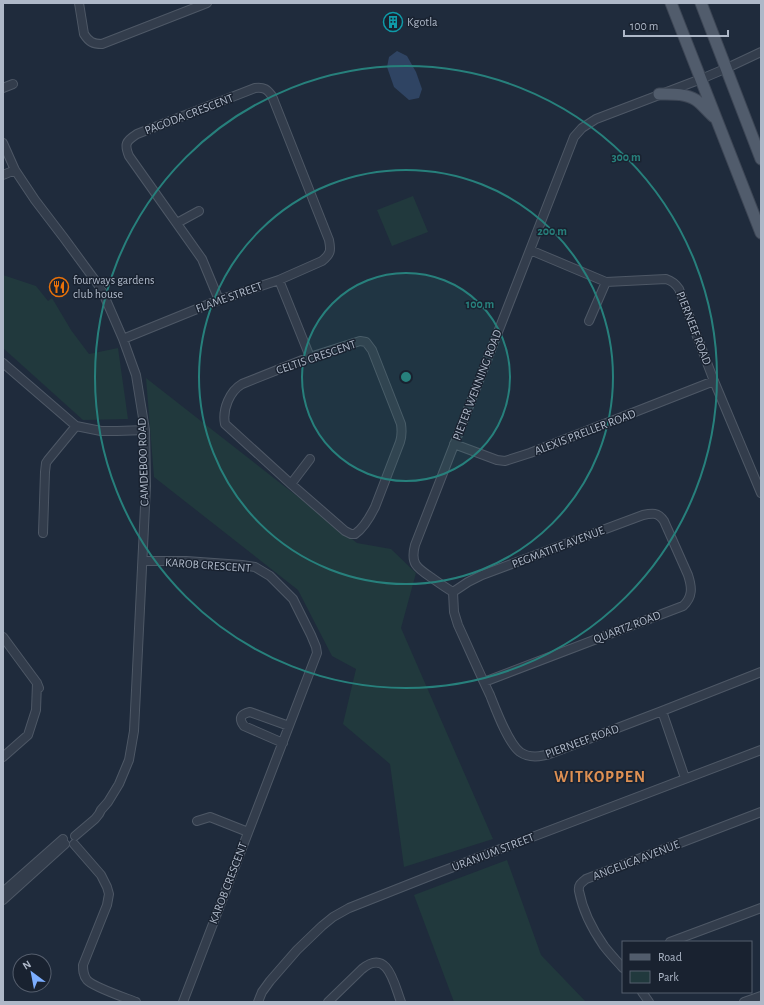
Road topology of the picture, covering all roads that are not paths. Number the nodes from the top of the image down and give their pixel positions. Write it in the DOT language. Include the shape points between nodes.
graph roads {
  1 [pos="79,3"];
  2 [pos="207,3"];
  3 [pos="671,3"];
  4 [pos="701,3"];
  5 [pos="761,52"];
  6 [pos="727,68"];
  7 [pos="701,79"];
  8 [pos="13,84"];
  9 [pos="3,88"];
  10 [pos="659,94"];
  11 [pos="717,120"];
  12 [pos="3,143"];
  13 [pos="761,159"];
  14 [pos="15,170"];
  15 [pos="3,175"];
  16 [pos="199,211"];
  17 [pos="177,224"];
  18 [pos="761,233"];
  19 [pos="331,249"];
  20 [pos="530,250"];
  21 [pos="279,280"];
  22 [pos="606,282"];
  23 [pos="219,300"];
  24 [pos="589,321"];
  25 [pos="123,339"];
  26 [pos="310,357"];
  27 [pos="3,363"];
  28 [pos="714,381"];
  29 [pos="76,426"];
  30 [pos="145,430"];
  31 [pos="454,444"];
  32 [pos="310,458"];
  33 [pos="291,484"];
  34 [pos="761,492"];
  35 [pos="664,521"];
  36 [pos="43,533"];
  37 [pos="143,561"];
  38 [pos="453,592"];
  39 [pos="3,637"];
  40 [pos="761,672"];
  41 [pos="484,682"];
  42 [pos="662,711"];
  43 [pos="289,726"];
  44 [pos="283,743"];
  45 [pos="761,750"];
  46 [pos="3,757"];
  47 [pos="686,778"];
  48 [pos="761,812"];
  49 [pos="197,821"];
  50 [pos="248,832"];
  51 [pos="69,840"];
  52 [pos="6,889"];
  53 [pos="3,900"];
  54 [pos="761,908"];
  55 [pos="673,941"];
  56 [pos="621,963"];
  57 [pos="643,993"];
  58 [pos="761,996"];
  59 [pos="136,1002"];
  60 [pos="183,1002"];
  61 [pos="258,1002"];
  62 [pos="328,1002"];
  63 [pos="401,1002"];
  64 [pos="649,1002"];
  65 [pos="744,1002"];
  1 -- 2 [label="street" via="84,34 96,44 102,44"];
  3 -- 7 [label="main road"];
  4 -- 6 [label="main road"];
  5 -- 6 [label="street, PIETER WENNING ROAD"];
  6 -- 7 [label="street, PIETER WENNING ROAD"];
  6 -- 13 [label="main road"];
  7 -- 10 [label="street, PIETER WENNING ROAD"];
  7 -- 11 [label="main road"];
  8 -- 9 [label="street"];
  10 -- 11 [label="main road" via="685,95 696,99"];
  10 -- 20 [label="street, PIETER WENNING ROAD" via="596,119 577,133"];
  11 -- 18 [label="main road"];
  12 -- 14 [label="street, CAMDEBOO ROAD"];
  14 -- 15 [label="street"];
  14 -- 25 [label="street, CAMDEBOO ROAD" via="34,200 97,283"];
  16 -- 17 [label="street"];
  17 -- 19 [label="street, PAGODA CRESCENT" via="129,156 126,143 137,134 255,88 263,88 272,96"];
  17 -- 23 [label="street, PAGODA CRESCENT" via="202,259"];
  19 -- 21 [label="street, FLAME STREET" via="322,261"];
  20 -- 22 [label="street, PIERNEEF ROAD"];
  20 -- 31 [label="street, PIETER WENNING ROAD"];
  21 -- 23 [label="street, FLAME STREET"];
  21 -- 26 [label="street"];
  22 -- 24 [label="street"];
  22 -- 28 [label="street, PIERNEEF ROAD" via="666,279 676,284"];
  23 -- 25 [label="street, FLAME STREET"];
  25 -- 30 [label="street, CAMDEBOO ROAD" via="136,375"];
  26 -- 33 [label="street, CELTIS CRESCENT" via="237,387 229,398 224,418 225,424"];
  26 -- 33 [label="street, CELTIS CRESCENT" via="360,341 366,342 372,350 400,424 402,437 375,507 355,534 345,531"];
  27 -- 29 [label="street"];
  28 -- 31 [label="street, ALEXIS PRELLER ROAD" via="514,459 497,460"];
  28 -- 34 [label="street, PIERNEEF ROAD"];
  29 -- 30 [label="street" via="117,431"];
  29 -- 36 [label="street" via="46,463"];
  30 -- 37 [label="street, CAMDEBOO ROAD"];
  31 -- 38 [label="street, PIETER WENNING ROAD" via="413,553 418,568"];
  32 -- 33 [label="street"];
  35 -- 38 [label="street, PEGMATITE AVENUE" via="661,516 654,513 643,515 482,576"];
  35 -- 41 [label="street, QUARTZ ROAD" via="691,584 690,597 683,606"];
  37 -- 43 [label="street, KAROB CRESCENT" via="186,561 255,567 270,576 289,595 304,620 317,653"];
  37 -- 51 [label="street, CAMDEBOO ROAD" via="134,731 129,760 120,784 108,802 101,810 90,816"];
  38 -- 41 [label="street, PIERNEEF ROAD" via="455,618"];
  39 -- 46 [label="street" via="37,683 36,710 28,735"];
  40 -- 42 [label="street, PIERNEEF ROAD"];
  41 -- 42 [label="street, PIERNEEF ROAD" via="511,742 521,752 534,757 552,753"];
  42 -- 47 [label="street"];
  43 -- 44 [label="street, KAROB CRESCENT"];
  43 -- 44 [label="street" via="250,712 241,718 244,726"];
  44 -- 50 [label="street, KAROB CRESCENT"];
  45 -- 47 [label="street, URANIUM STREET"];
  47 -- 61 [label="street, URANIUM STREET" via="343,911 322,926 297,950 270,981"];
  48 -- 56 [label="street, ANGELICA AVENUE" via="582,882 578,888 586,916 605,947"];
  49 -- 50 [label="street" via="210,817"];
  50 -- 60 [label="street, KAROB CRESCENT"];
  51 -- 52 [label="street, CAMDEBOO ROAD"];
  51 -- 59 [label="street" via="101,875 109,894 83,965 84,975 94,985"];
  52 -- 53 [label="street, CAMDEBOO ROAD"];
  54 -- 55 [label="street"];
  57 -- 64 [label="street"];
  58 -- 65 [label="street"];
  62 -- 63 [label="street" via="362,968 373,962 384,964 388,969"];
}
